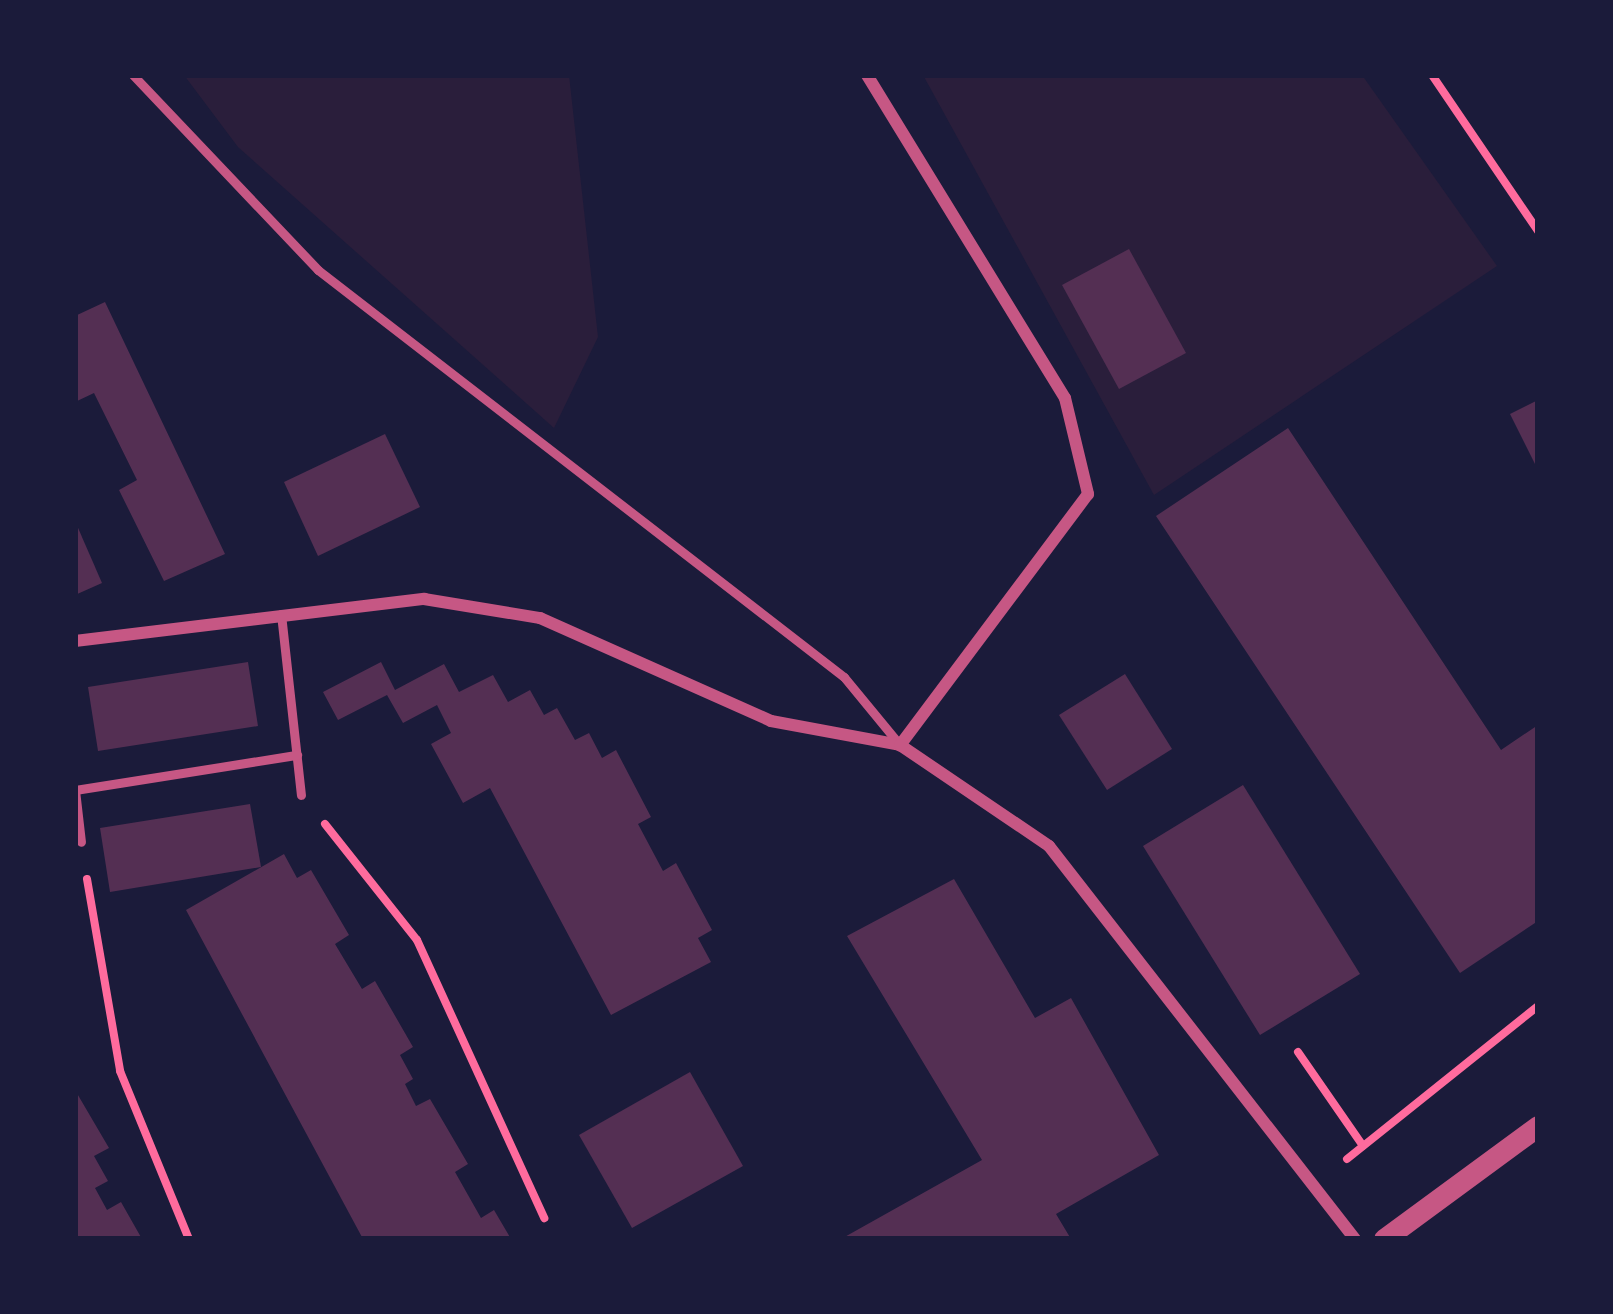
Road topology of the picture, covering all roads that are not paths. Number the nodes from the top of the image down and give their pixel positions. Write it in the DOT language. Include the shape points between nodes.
graph roads {
  1 [pos="133,75"];
  2 [pos="867,75"];
  3 [pos="281,614"];
  4 [pos="75,641"];
  5 [pos="900,745"];
  6 [pos="297,755"];
  7 [pos="75,790"];
  8 [pos="301,795"];
  9 [pos="81,842"];
  10 [pos="1538,1126"];
  11 [pos="1355,1239"];
  12 [pos="1384,1239"];
  1 -- 5 [label="lane" via="318,270 844,677"];
  2 -- 5 [label="street" via="1065,398 1088,494"];
  3 -- 4 [label="street"];
  3 -- 5 [label="street" via="424,599 540,619 771,721"];
  3 -- 6 [label="lane"];
  5 -- 11 [label="street" via="1049,846"];
  6 -- 7 [label="lane"];
  6 -- 8 [label="lane"];
  7 -- 9 [label="lane"];
  10 -- 12 [label="street"];
}
